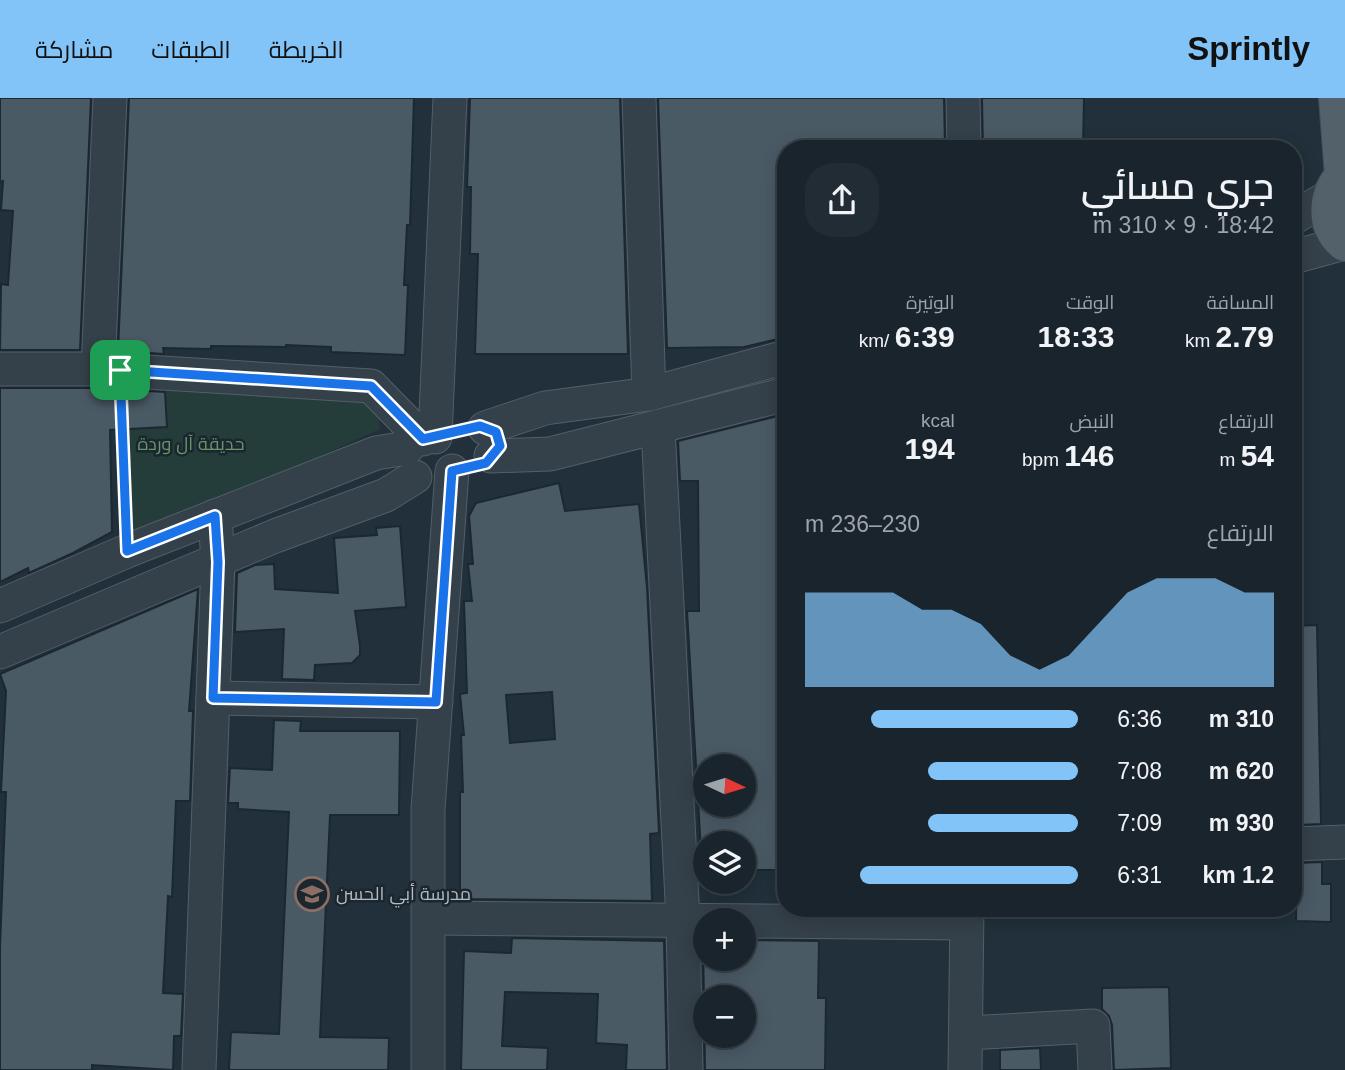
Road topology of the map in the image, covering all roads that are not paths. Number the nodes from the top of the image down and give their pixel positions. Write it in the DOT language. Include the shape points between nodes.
graph roads {
  1 [pos="110,98"];
  2 [pos="450,98"];
  3 [pos="639,98"];
  4 [pos="963,98"];
  5 [pos="1338,98"];
  6 [pos="964,140"];
  7 [pos="1341,182"];
  8 [pos="1302,211"];
  9 [pos="1345,243"];
  10 [pos="1302,255"];
  11 [pos="777,359"];
  12 [pos="0,369"];
  13 [pos="109,370"];
  14 [pos="649,394"];
  15 [pos="777,396"];
  16 [pos="658,428"];
  17 [pos="488,442"];
  18 [pos="420,450"];
  19 [pos="452,471"];
  20 [pos="215,516"];
  21 [pos="218,562"];
  22 [pos="0,606"];
  23 [pos="0,652"];
  24 [pos="213,698"];
  25 [pos="436,702"];
  26 [pos="1345,842"];
  27 [pos="1302,844"];
  28 [pos="895,917"];
  29 [pos="966,917"];
  30 [pos="429,918"];
  31 [pos="683,920"];
  32 [pos="967,1033"];
  33 [pos="199,1070"];
  34 [pos="428,1070"];
  35 [pos="686,1070"];
  36 [pos="965,1070"];
  37 [pos="1095,1070"];
  1 -- 13 [label="street"];
  2 -- 18 [label="street"];
  3 -- 14 [label="street"];
  4 -- 6 [label="street"];
  5 -- 7 [label="main road"];
  7 -- 8 [label="street"];
  7 -- 9 [label="main road" via="1330,210 1332,224"];
  9 -- 10 [label="street"];
  11 -- 14 [label="street"];
  12 -- 13 [label="street"];
  13 -- 18 [label="street" via="371,386"];
  14 -- 17 [label="street" via="545,408"];
  15 -- 16 [label="street"];
  16 -- 17 [label="street" via="550,454"];
  16 -- 31 [label="street"];
  17 -- 18 [label="street" via="480,426"];
  17 -- 19 [label="street" via="486,463"];
  18 -- 19 [label="street" via="422,479"];
  18 -- 20 [label="street" via="376,453"];
  18 -- 21 [label="street" via="386,495"];
  19 -- 25 [label="street"];
  20 -- 21 [label="street"];
  20 -- 22 [label="street"];
  21 -- 23 [label="street"];
  21 -- 24 [label="street"];
  24 -- 25 [label="street"];
  24 -- 33 [label="street"];
  25 -- 30 [label="street" via="428,808"];
  26 -- 27 [label="street"];
  28 -- 31 [label="street"];
  29 -- 32 [label="street"];
  30 -- 31 [label="street"];
  30 -- 34 [label="street"];
  31 -- 35 [label="street"];
  32 -- 36 [label="street"];
  32 -- 37 [label="street" via="1093,1026"];
}
